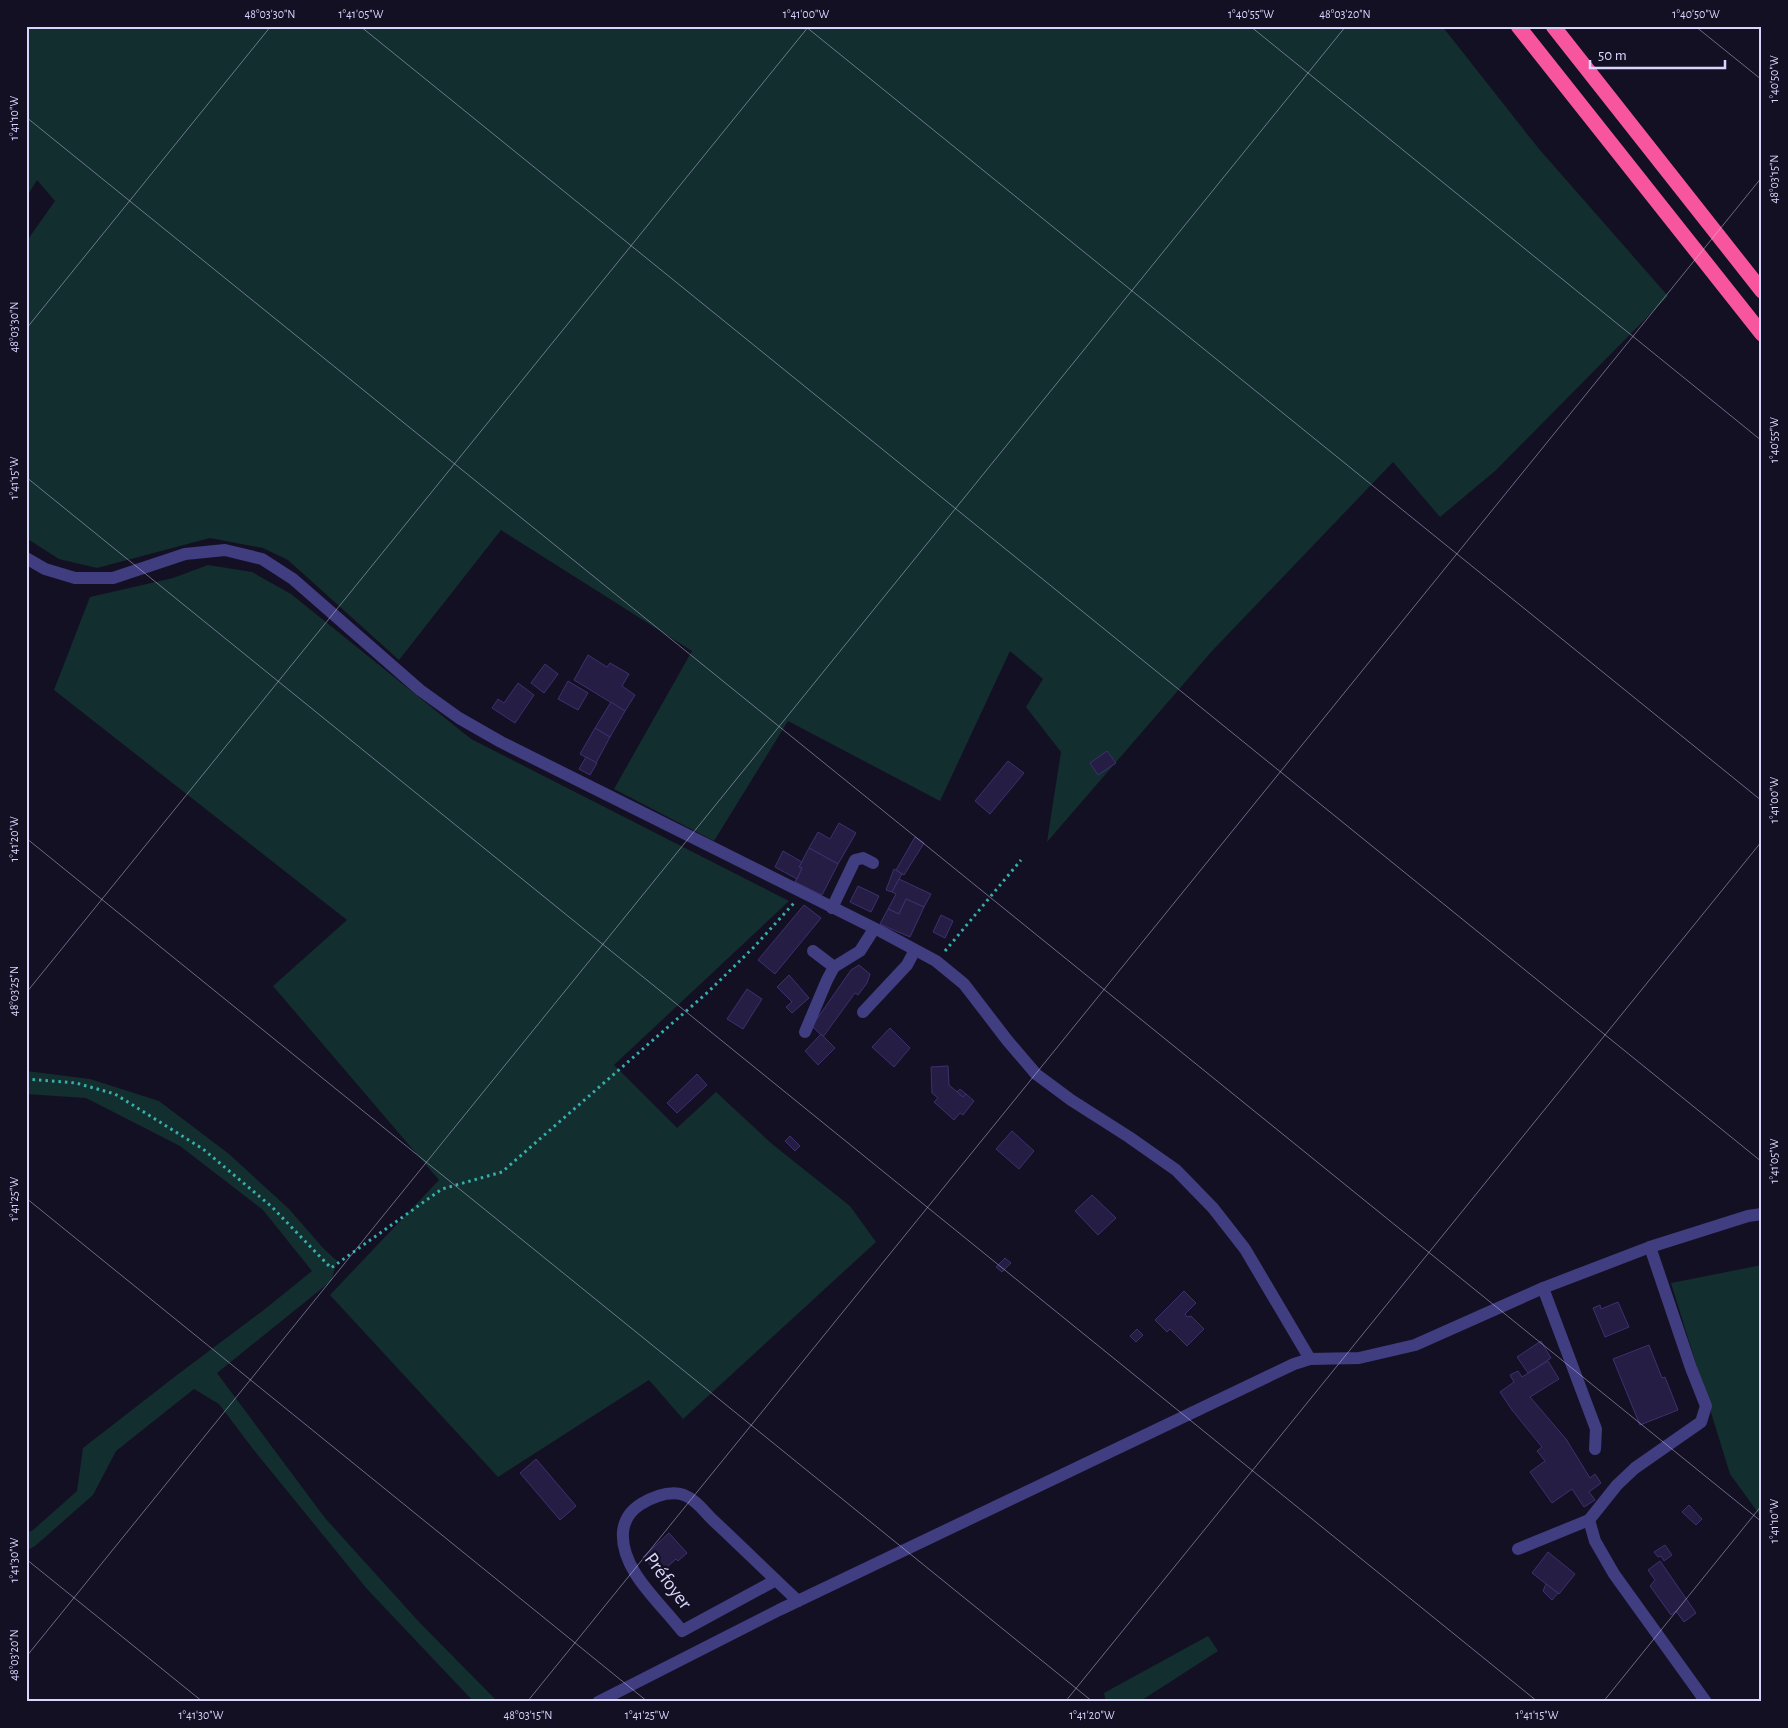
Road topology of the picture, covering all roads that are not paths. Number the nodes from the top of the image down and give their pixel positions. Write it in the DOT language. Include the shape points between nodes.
graph roads {
  1 [pos="1518,26"];
  2 [pos="1553,26"];
  3 [pos="1762,291"];
  4 [pos="1762,334"];
  5 [pos="26,558"];
  6 [pos="873,862"];
  7 [pos="832,908"];
  8 [pos="874,929"];
  9 [pos="916,950"];
  10 [pos="813,951"];
  11 [pos="834,967"];
  12 [pos="863,1012"];
  13 [pos="804,1032"];
  14 [pos="1762,1214"];
  15 [pos="1650,1246"];
  16 [pos="1543,1288"];
  17 [pos="1310,1359"];
  18 [pos="1595,1449"];
  19 [pos="1589,1520"];
  20 [pos="1518,1549"];
  21 [pos="776,1580"];
  22 [pos="798,1601"];
  23 [pos="598,1702"];
  24 [pos="1706,1702"];
  1 -- 4 [label="highway"];
  2 -- 3 [label="highway"];
  5 -- 7 [label="street" via="45,569 75,578 113,578 185,554 225,550 262,559 293,579 420,690 459,718"];
  6 -- 7 [label="street" via="863,858 854,860"];
  7 -- 8 [label="street"];
  8 -- 9 [label="street"];
  8 -- 11 [label="street" via="860,951"];
  9 -- 12 [label="street" via="907,965"];
  9 -- 17 [label="street" via="936,961 964,984 1036,1074 1176,1170 1213,1208 1245,1249"];
  10 -- 11 [label="street"];
  11 -- 13 [label="street"];
  14 -- 15 [label="street"];
  15 -- 16 [label="street"];
  15 -- 19 [label="street" via="1706,1406 1701,1422 1635,1468"];
  16 -- 17 [label="street" via="1414,1345 1359,1358"];
  16 -- 18 [label="street" via="1596,1429"];
  17 -- 22 [label="street"];
  19 -- 20 [label="street"];
  19 -- 24 [label="street" via="1614,1574"];
  21 -- 21 [label="street, Préfoyer" via="700,1506 684,1495 663,1494 650,1498 635,1508 624,1522 626,1558 682,1631"];
  21 -- 22 [label="street, Préfoyer"];
  22 -- 23 [label="street"];
}
